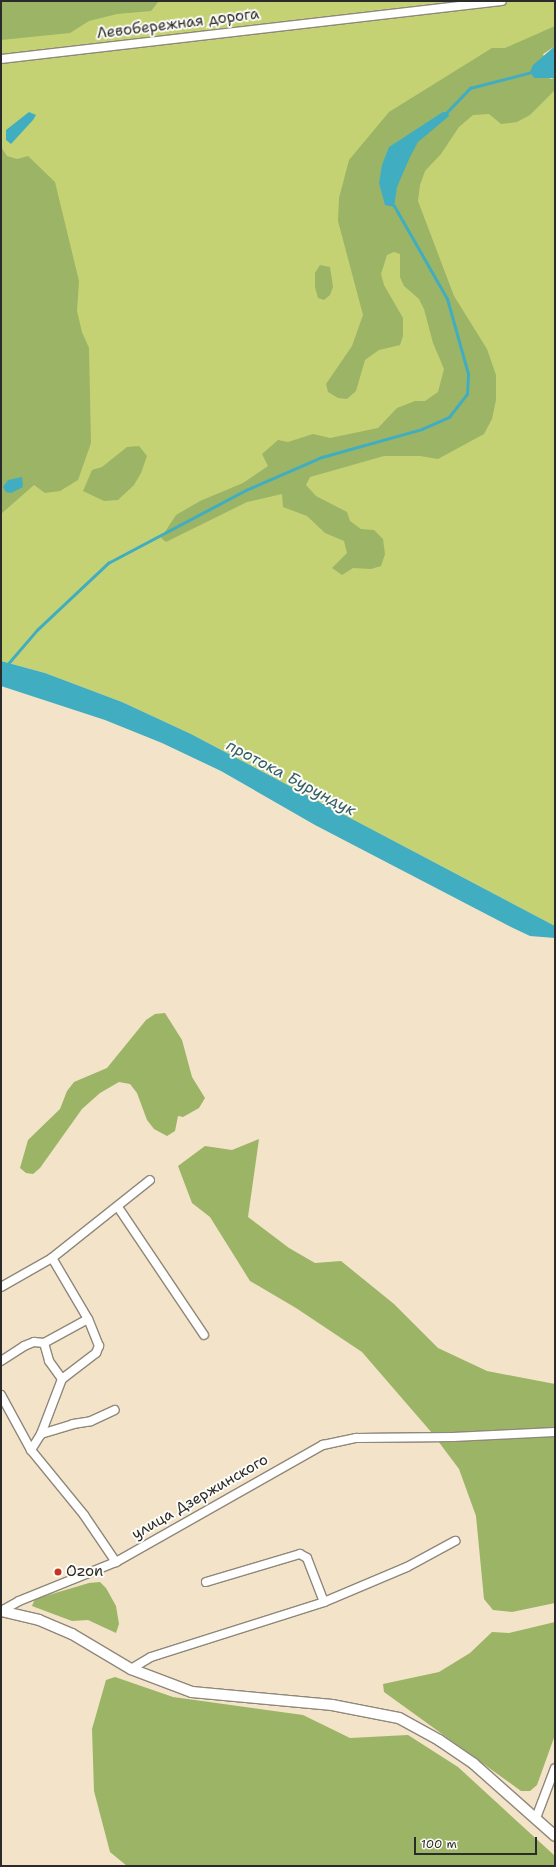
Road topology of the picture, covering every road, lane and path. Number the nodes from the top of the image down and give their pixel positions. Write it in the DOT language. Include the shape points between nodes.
graph roads {
  1 [pos="502,1"];
  2 [pos="1,59"];
  3 [pos="150,1180"];
  4 [pos="118,1207"];
  5 [pos="52,1258"];
  6 [pos="1,1287"];
  7 [pos="88,1319"];
  8 [pos="204,1335"];
  9 [pos="44,1343"];
  10 [pos="1,1361"];
  11 [pos="62,1379"];
  12 [pos="1,1395"];
  13 [pos="115,1410"];
  14 [pos="555,1432"];
  15 [pos="41,1434"];
  16 [pos="31,1450"];
  17 [pos="455,1541"];
  18 [pos="116,1562"];
  19 [pos="206,1582"];
  20 [pos="324,1602"];
  21 [pos="2,1610"];
  22 [pos="131,1669"];
  23 [pos="555,1768"];
  24 [pos="536,1818"];
  25 [pos="555,1836"];
  1 -- 2 [label="street, Левобережная дорога"];
  3 -- 4 [label="street"];
  4 -- 5 [label="street"];
  4 -- 8 [label="street"];
  5 -- 6 [label="street"];
  5 -- 7 [label="street"];
  7 -- 9 [label="street"];
  7 -- 11 [label="street" via="99,1346 96,1353"];
  9 -- 10 [label="street" via="34,1342"];
  9 -- 11 [label="street" via="49,1361"];
  11 -- 15 [label="street"];
  12 -- 16 [label="street"];
  13 -- 15 [label="street" via="91,1422 73,1424"];
  14 -- 18 [label="street, улица Дзержинского" via="356,1438 322,1445"];
  15 -- 16 [label="street"];
  16 -- 18 [label="street" via="84,1515"];
  17 -- 20 [label="street" via="407,1567"];
  18 -- 21 [label="street, улица Дзержинского"];
  19 -- 20 [label="street" via="300,1554 307,1558"];
  20 -- 22 [label="street" via="151,1657"];
  21 -- 22 [label="street" via="39,1620 72,1634"];
  22 -- 24 [label="street" via="192,1692 350,1707 398,1718 462,1755"];
  23 -- 24 [label="street"];
  24 -- 25 [label="street"];
}
